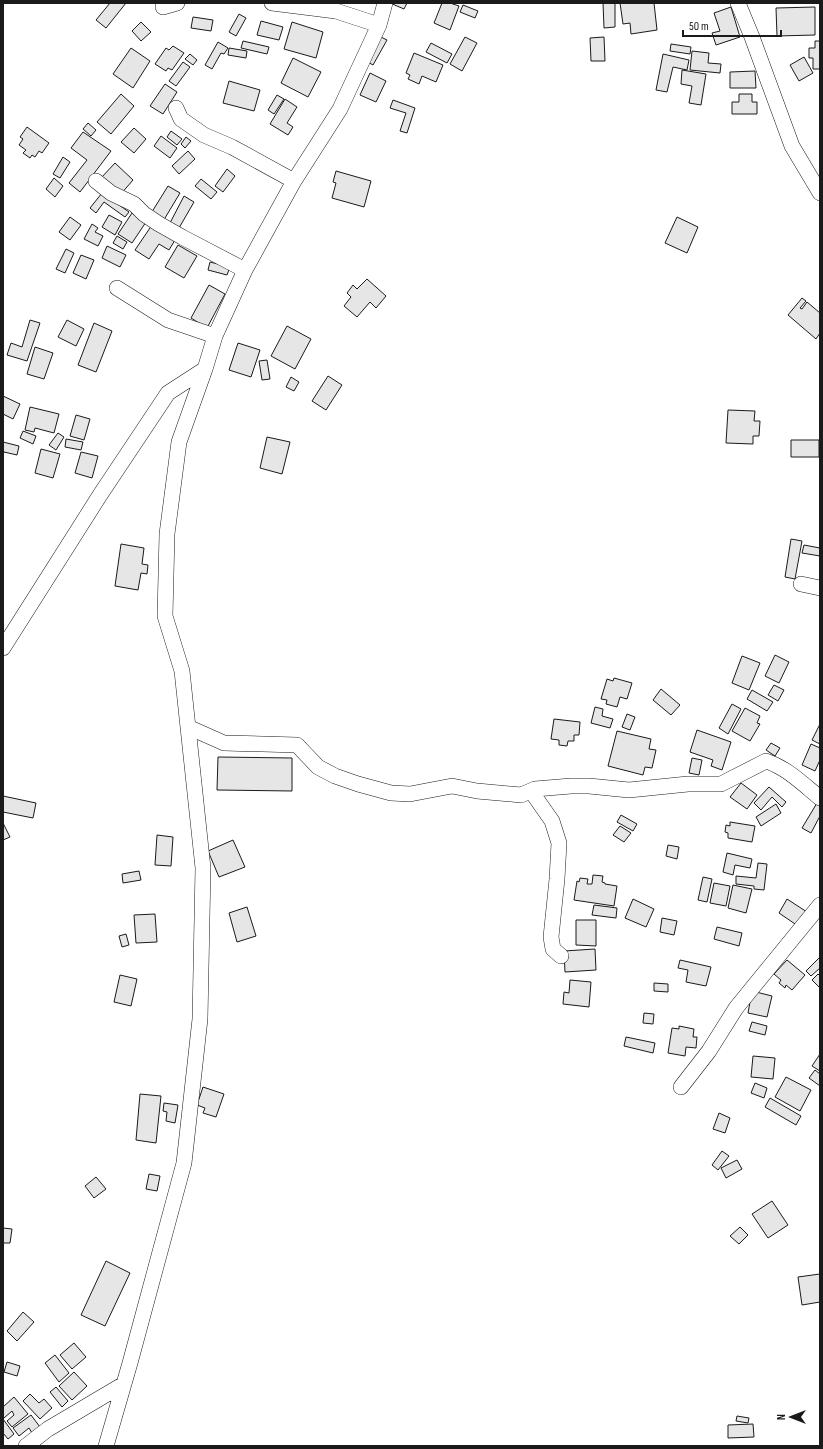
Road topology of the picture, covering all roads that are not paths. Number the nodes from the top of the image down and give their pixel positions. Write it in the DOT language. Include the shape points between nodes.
graph roads {
  1 [pos="272,3"];
  2 [pos="386,3"];
  3 [pos="738,3"];
  4 [pos="378,25"];
  5 [pos="176,108"];
  6 [pos="96,181"];
  7 [pos="294,182"];
  8 [pos="820,193"];
  9 [pos="245,270"];
  10 [pos="117,288"];
  11 [pos="215,336"];
  12 [pos="205,369"];
  13 [pos="801,584"];
  14 [pos="820,588"];
  15 [pos="3,648"];
  16 [pos="188,727"];
  17 [pos="531,791"];
  18 [pos="820,798"];
  19 [pos="820,906"];
  20 [pos="561,956"];
  21 [pos="680,1087"];
  22 [pos="124,1384"];
  23 [pos="26,1446"];
  24 [pos="106,1446"];
  1 -- 4 [label="street" via="336,11"];
  2 -- 4 [label="street"];
  3 -- 8 [label="street" via="792,146"];
  4 -- 7 [label="street" via="340,109"];
  5 -- 7 [label="street" via="181,119 204,135 232,147"];
  6 -- 9 [label="street" via="111,193 134,204 159,224"];
  7 -- 9 [label="street"];
  9 -- 11 [label="street"];
  10 -- 11 [label="street" via="168,320"];
  11 -- 12 [label="street"];
  12 -- 15 [label="street" via="168,393"];
  12 -- 16 [label="street" via="179,442 167,534 165,616 182,671"];
  13 -- 14 [label="street"];
  16 -- 17 [label="street" via="224,743 297,745 318,767 335,776 391,793 410,794 452,786 521,795"];
  16 -- 22 [label="street" via="203,868 200,1019 184,1162"];
  17 -- 18 [label="street" via="571,786 629,790 688,784 721,784 766,761 777,765"];
  17 -- 20 [label="street" via="552,821 559,843 551,937 553,949"];
  19 -- 21 [label="street" via="736,1008 709,1051"];
  22 -- 23 [label="street" via="48,1429"];
  22 -- 24 [label="street"];
}
